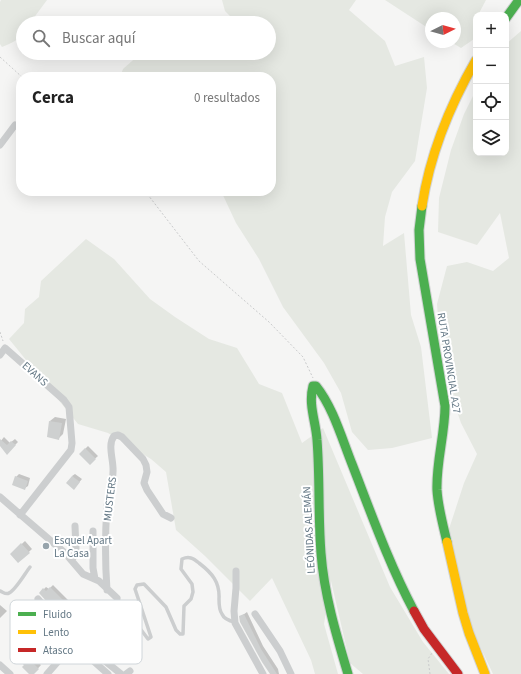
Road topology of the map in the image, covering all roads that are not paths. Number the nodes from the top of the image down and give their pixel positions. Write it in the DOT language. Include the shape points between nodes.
graph roads {
  1 [pos="519,0"];
  2 [pos="509,14"];
  3 [pos="473,65"];
  4 [pos="15,125"];
  5 [pos="0,145"];
  6 [pos="0,354"];
  7 [pos="0,497"];
  8 [pos="20,515"];
  9 [pos="172,518"];
  10 [pos="75,526"];
  11 [pos="93,531"];
  12 [pos="72,561"];
  13 [pos="30,567"];
  14 [pos="236,572"];
  15 [pos="95,579"];
  16 [pos="107,590"];
  17 [pos="0,591"];
  18 [pos="117,598"];
  19 [pos="139,600"];
  20 [pos="142,610"];
  21 [pos="255,614"];
  22 [pos="235,623"];
  23 [pos="142,631"];
  24 [pos="57,664"];
  25 [pos="97,664"];
  26 [pos="109,664"];
  27 [pos="0,665"];
  28 [pos="10,674"];
  29 [pos="48,674"];
  30 [pos="108,674"];
  31 [pos="121,674"];
  32 [pos="263,674"];
  33 [pos="291,674"];
  34 [pos="348,674"];
  35 [pos="458,674"];
  36 [pos="485,674"];
  1 -- 2 [label="street"];
  3 -- 36 [label="street, RUTA PROVINCIAL A27" via="445,120 433,156 421,209 418,240 445,406 437,490 440,510 463,613"];
  4 -- 5 [label="street"];
  6 -- 8 [label="street, EVANS" via="6,348 69,407 71,450"];
  7 -- 8 [label="street"];
  8 -- 12 [label="street"];
  9 -- 16 [label="street, MUSTERS" via="163,514 147,490 144,483 147,472 143,459 122,438 114,436 111,446 113,474 105,539"];
  10 -- 12 [label="street" via="76,549"];
  11 -- 15 [label="street"];
  12 -- 15 [label="street" via="83,574"];
  13 -- 17 [label="lane" via="9,594"];
  14 -- 22 [label="street"];
  15 -- 16 [label="street"];
  16 -- 18 [label="street"];
  19 -- 22 [label="lane" via="135,589 137,585 144,584 166,607 176,630 183,634 184,606 194,592 192,584 181,569 182,559 193,558 216,580 222,614 227,620"];
  20 -- 23 [label="lane" via="151,637 148,639"];
  21 -- 33 [label="street" via="280,651"];
  22 -- 32 [label="street"];
  24 -- 29 [label="street"];
  25 -- 30 [label="street"];
  26 -- 31 [label="street"];
  27 -- 28 [label="street"];
  34 -- 35 [label="street, LEÓNIDAS ALEMÁN" via="326,592 321,554 317,434 311,392 313,386 316,386 324,397 336,422 404,592 424,629"];
}
